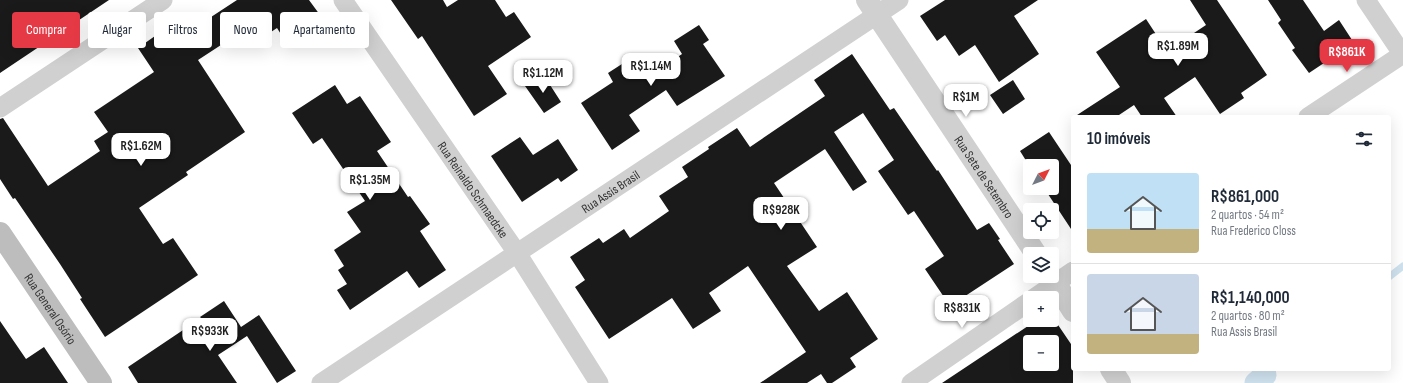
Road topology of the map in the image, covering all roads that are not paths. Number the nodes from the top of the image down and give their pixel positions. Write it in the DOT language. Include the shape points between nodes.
graph roads {
  1 [pos="163,0"];
  2 [pos="343,0"];
  3 [pos="899,0"];
  4 [pos="1366,0"];
  5 [pos="872,8"];
  6 [pos="1403,55"];
  7 [pos="0,108"];
  8 [pos="1311,115"];
  9 [pos="0,233"];
  10 [pos="1031,247"];
  11 [pos="516,253"];
  12 [pos="1060,277"];
  13 [pos="1043,291"];
  14 [pos="1023,306"];
  15 [pos="1071,306"];
  16 [pos="1112,371"];
  17 [pos="101,383"];
  18 [pos="321,383"];
  19 [pos="599,383"];
  20 [pos="911,383"];
  21 [pos="1120,383"];
  1 -- 7 [label="street"];
  2 -- 11 [label="street, Rua Reinaldo Schmaedcke"];
  3 -- 5 [label="street, Rua Assis Brasil"];
  4 -- 6 [label="street"];
  5 -- 10 [label="street, Rua Sete de Setembro"];
  5 -- 11 [label="street, Rua Assis Brasil"];
  6 -- 8 [label="street"];
  9 -- 17 [label="main road, Rua General Osório"];
  11 -- 18 [label="street, Rua Assis Brasil"];
  11 -- 19 [label="street, Rua Reinaldo Schmaedcke"];
  12 -- 13 [label="street"];
  12 -- 15 [label="street"];
  14 -- 20 [label="street"];
  16 -- 21 [label="street"];
}
